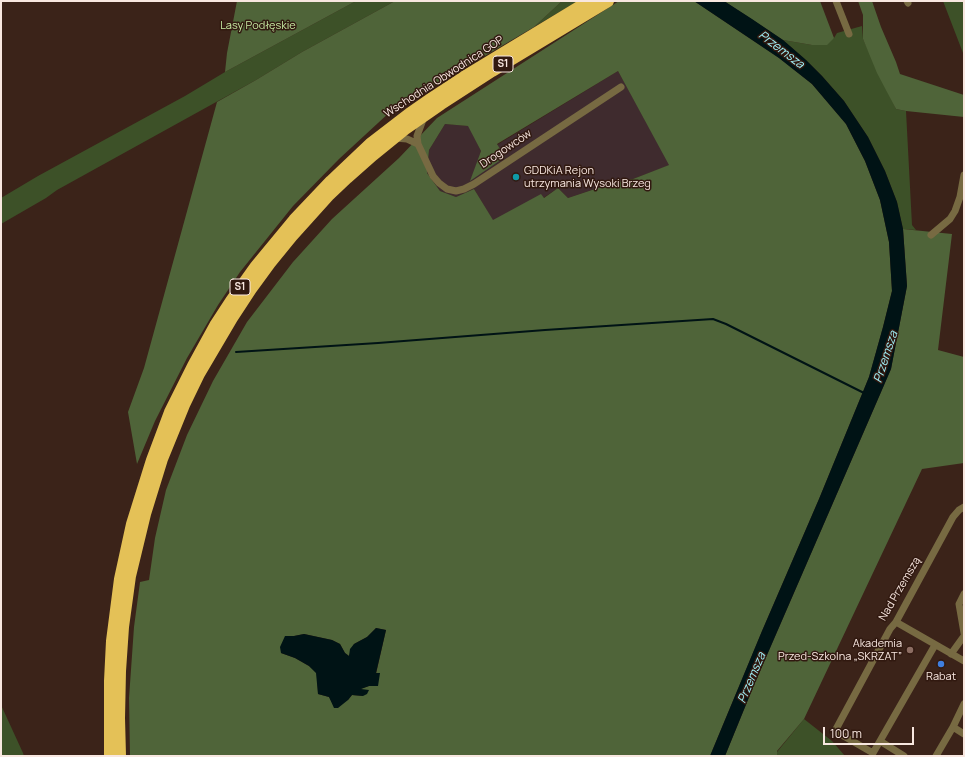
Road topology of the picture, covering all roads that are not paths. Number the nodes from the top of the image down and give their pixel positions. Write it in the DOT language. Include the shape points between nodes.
graph roads {
  1 [pos="589,1"];
  2 [pos="836,1"];
  3 [pos="606,2"];
  4 [pos="849,34"];
  5 [pos="621,87"];
  6 [pos="424,116"];
  7 [pos="394,138"];
  8 [pos="418,144"];
  9 [pos="964,175"];
  10 [pos="962,197"];
  11 [pos="931,235"];
  12 [pos="964,507"];
  13 [pos="964,594"];
  14 [pos="896,622"];
  15 [pos="964,634"];
  16 [pos="935,645"];
  17 [pos="952,654"];
  18 [pos="964,661"];
  19 [pos="964,704"];
  20 [pos="953,727"];
  21 [pos="964,734"];
  22 [pos="880,742"];
  23 [pos="110,756"];
  24 [pos="120,756"];
  25 [pos="904,756"];
  26 [pos="936,756"];
  1 -- 23 [label="highway, Wschodnia Obwodnica GOP / S1" via="438,94 370,144 294,220 256,266 227,307 170,412 132,524 120,579 112,640"];
  2 -- 4 [label="street"];
  3 -- 6 [label="highway, Wschodnia Obwodnica GOP / S1" via="492,71"];
  5 -- 8 [label="street, Drogowców" via="464,189 447,189 438,183"];
  6 -- 7 [label="highway, Wschodnia Obwodnica GOP / S1"];
  6 -- 8 [label="street" via="417,136"];
  7 -- 8 [label="street" via="407,139"];
  7 -- 24 [label="highway, Wschodnia Obwodnica GOP / S1" via="328,196 270,263 232,318 184,405 162,459 148,503 130,576 120,656"];
  9 -- 10 [label="street"];
  10 -- 11 [label="street" via="950,219"];
  12 -- 14 [label="street, Nad Przemszą" via="953,517"];
  13 -- 15 [label="street" via="959,604"];
  14 -- 16 [label="street"];
  14 -- 22 [label="street, Nad Przemszą" via="835,731 873,753"];
  15 -- 17 [label="street"];
  16 -- 17 [label="street"];
  16 -- 22 [label="street"];
  17 -- 18 [label="street"];
  19 -- 20 [label="street"];
  20 -- 21 [label="street"];
  20 -- 26 [label="street"];
  22 -- 25 [label="street"];
}
